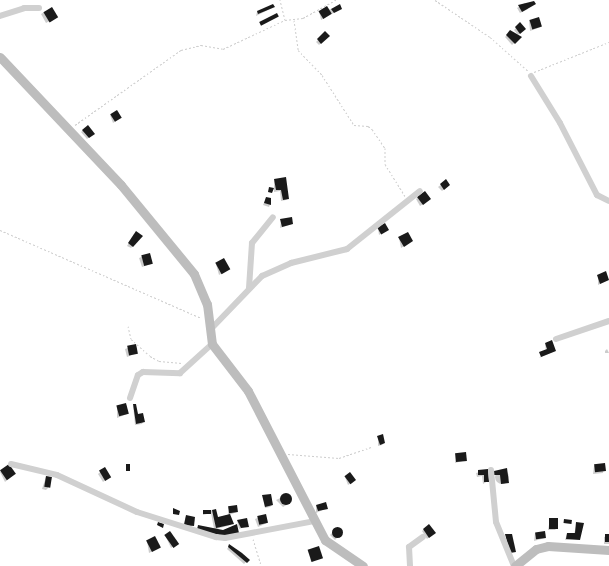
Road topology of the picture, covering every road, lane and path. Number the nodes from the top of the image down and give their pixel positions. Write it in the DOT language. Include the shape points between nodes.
graph roads {
  1 [pos="280,0"];
  2 [pos="336,0"];
  3 [pos="435,0"];
  4 [pos="39,8"];
  5 [pos="0,16"];
  6 [pos="285,20"];
  7 [pos="294,20"];
  8 [pos="609,42"];
  9 [pos="0,57"];
  10 [pos="531,76"];
  11 [pos="70,129"];
  12 [pos="420,191"];
  13 [pos="408,199"];
  14 [pos="609,201"];
  15 [pos="273,217"];
  16 [pos="0,230"];
  17 [pos="249,288"];
  18 [pos="609,321"];
  19 [pos="128,326"];
  20 [pos="209,326"];
  21 [pos="556,339"];
  22 [pos="212,344"];
  23 [pos="192,364"];
  24 [pos="130,398"];
  25 [pos="370,447"];
  26 [pos="283,458"];
  27 [pos="11,464"];
  28 [pos="491,470"];
  29 [pos="315,521"];
  30 [pos="251,533"];
  31 [pos="423,537"];
  32 [pos="609,550"];
  33 [pos="261,566"];
  34 [pos="363,566"];
  35 [pos="410,566"];
  36 [pos="515,566"];
  1 -- 6 [label="path"];
  2 -- 7 [label="path"];
  3 -- 10 [label="path" via="490,37 516,58"];
  4 -- 5 [label="street" via="20,9"];
  6 -- 7 [label="path"];
  6 -- 11 [label="path" via="223,49 201,45 182,50"];
  7 -- 13 [label="path" via="298,50 322,75 354,125 368,126 372,129 385,148 385,164"];
  8 -- 10 [label="path" via="536,69"];
  9 -- 11 [label="street"];
  10 -- 14 [label="street" via="560,122 597,195"];
  11 -- 20 [label="street" via="194,274 207,304"];
  12 -- 13 [label="street"];
  13 -- 17 [label="street" via="347,249 277,268"];
  15 -- 17 [label="street" via="252,243"];
  16 -- 20 [label="path"];
  17 -- 20 [label="street"];
  18 -- 21 [label="street"];
  19 -- 23 [label="path" via="131,339 159,361"];
  20 -- 22 [label="street"];
  22 -- 23 [label="street"];
  22 -- 26 [label="street" via="248,391"];
  23 -- 24 [label="street" via="180,373 143,372 133,384"];
  25 -- 26 [label="path" via="339,458 296,453"];
  26 -- 29 [label="street"];
  27 -- 30 [label="street" via="57,475 116,504 182,528 225,538"];
  28 -- 36 [label="street" via="496,522"];
  29 -- 30 [label="street"];
  29 -- 34 [label="street" via="325,540"];
  30 -- 33 [label="path"];
  31 -- 35 [label="street" via="409,547"];
  32 -- 36 [label="street" via="548,546 536,549"];
}
